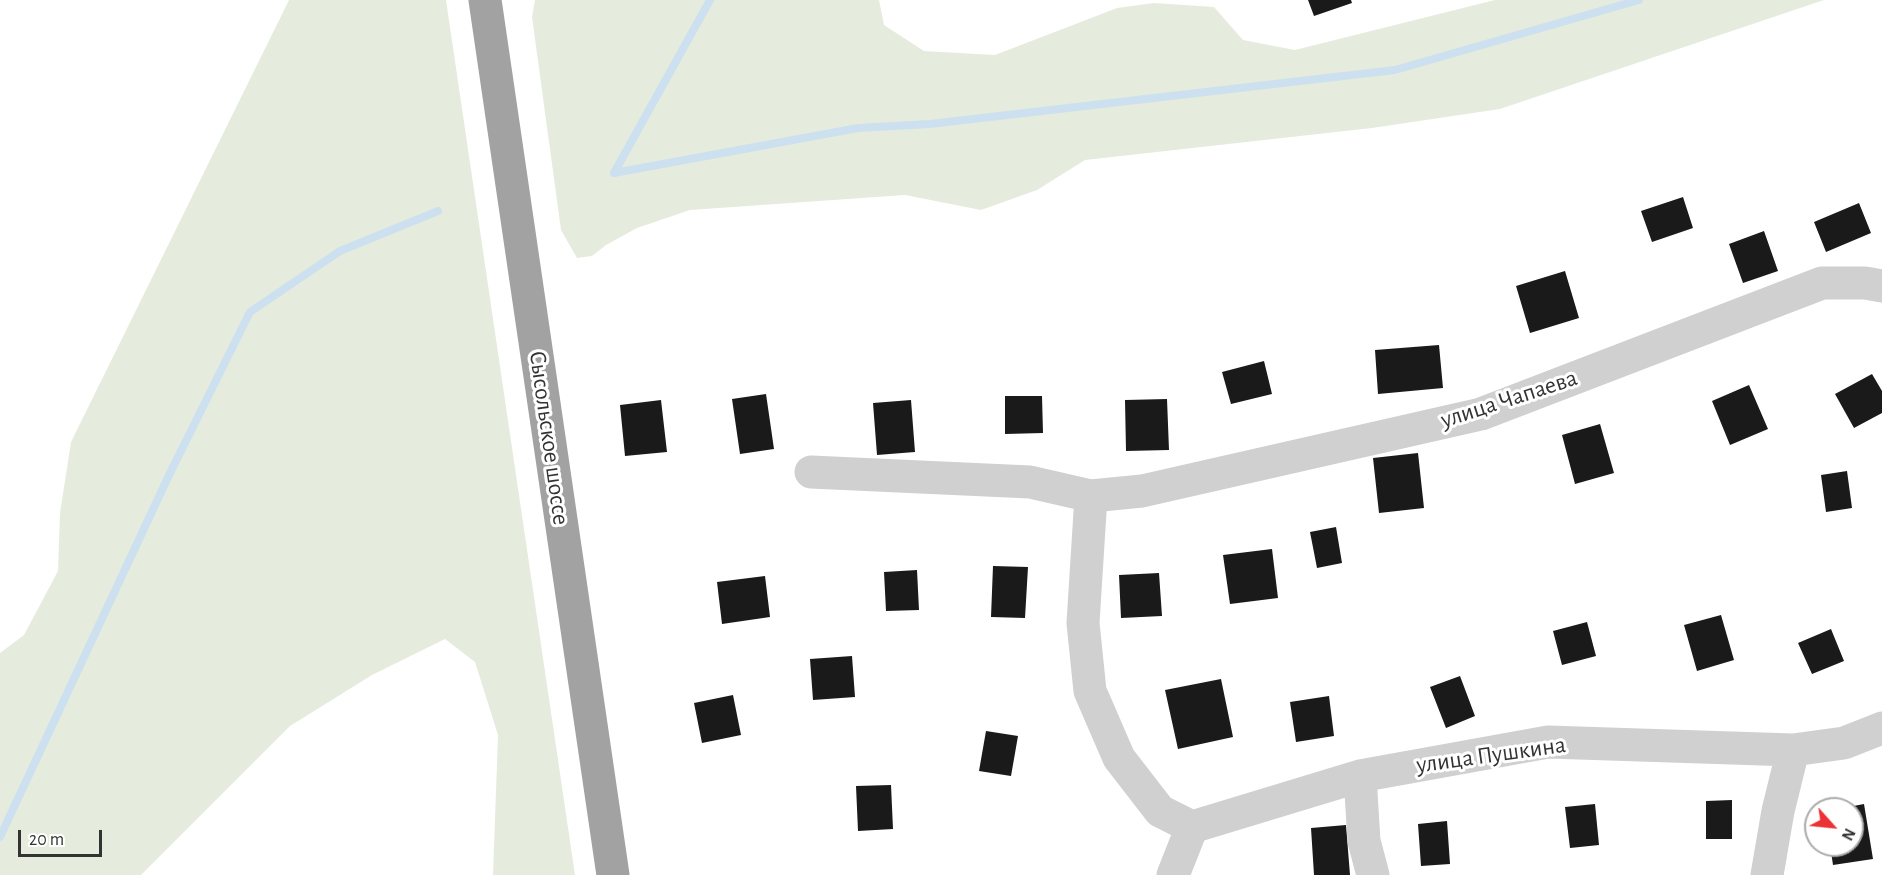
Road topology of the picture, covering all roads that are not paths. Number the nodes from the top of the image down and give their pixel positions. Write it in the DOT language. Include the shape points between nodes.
graph roads {
  1 [pos="485,0"];
  2 [pos="1882,286"];
  3 [pos="811,472"];
  4 [pos="1091,496"];
  5 [pos="1882,728"];
  6 [pos="1793,750"];
  7 [pos="1360,776"];
  8 [pos="1192,827"];
  9 [pos="613,875"];
  10 [pos="1173,875"];
  11 [pos="1372,875"];
  12 [pos="1767,875"];
  1 -- 9 [label="highway, Сысольское шоссе"];
  2 -- 4 [label="street, улица Чапаева" via="1822,283 1481,414 1142,490"];
  3 -- 4 [label="street, улица Чапаева" via="1030,482"];
  4 -- 8 [label="street" via="1083,622 1090,691 1119,759 1160,811"];
  5 -- 6 [label="street, улица Пушкина" via="1844,743"];
  6 -- 7 [label="street, улица Пушкина" via="1548,742"];
  6 -- 12 [label="street"];
  7 -- 8 [label="street, улица Пушкина"];
  7 -- 11 [label="street" via="1364,841"];
  8 -- 10 [label="street"];
}
